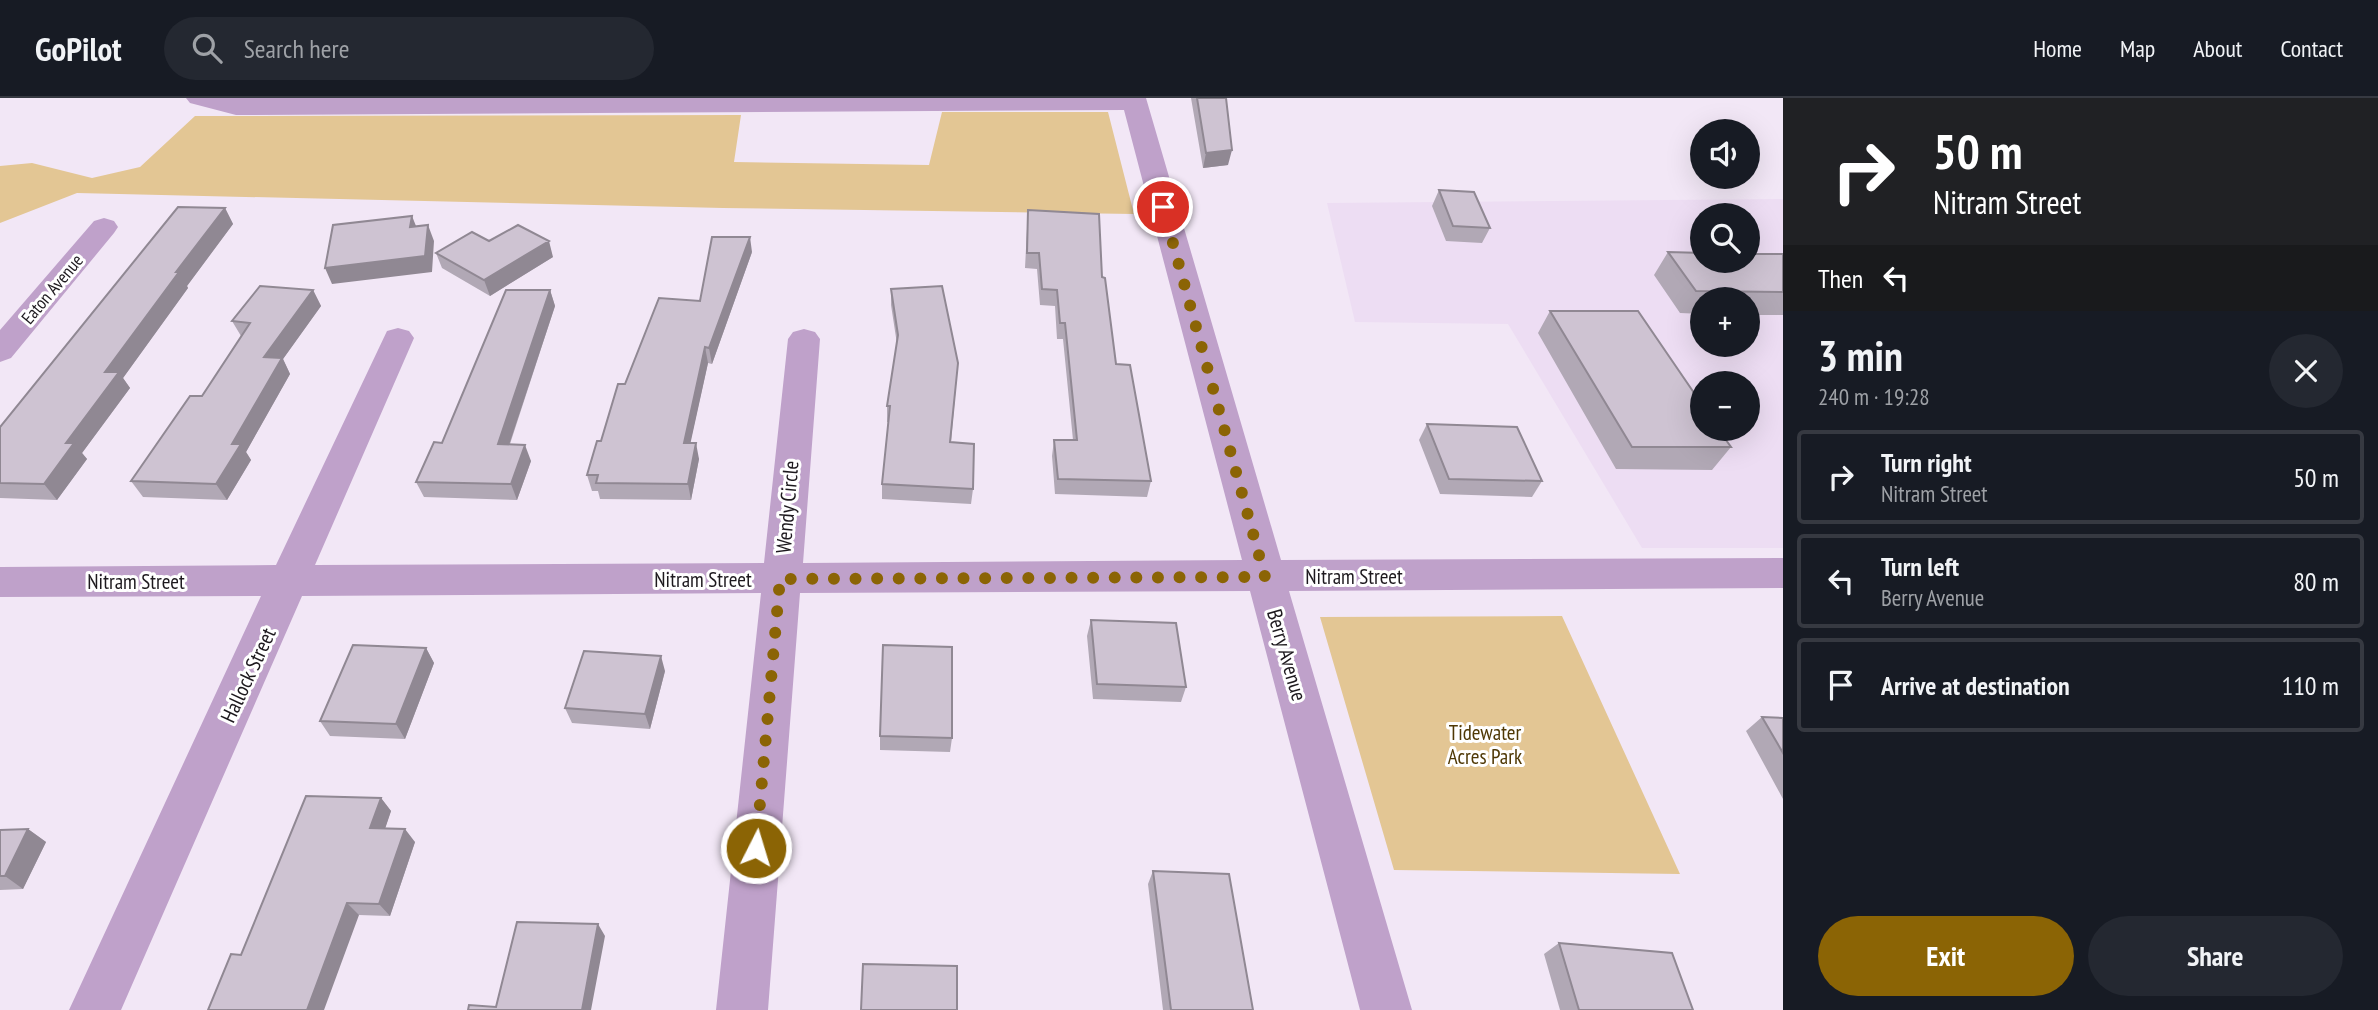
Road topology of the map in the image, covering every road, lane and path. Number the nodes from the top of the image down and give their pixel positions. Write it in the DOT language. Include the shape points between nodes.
graph roads {
  1 [pos="209,99"];
  2 [pos="1133,100"];
  3 [pos="104,228"];
  4 [pos="398,338"];
  5 [pos="804,339"];
  6 [pos="0,351"];
  7 [pos="1783,573"];
  8 [pos="1265,577"];
  9 [pos="780,579"];
  10 [pos="291,581"];
  11 [pos="0,582"];
  12 [pos="95,1010"];
  13 [pos="741,1010"];
  14 [pos="1386,1010"];
  1 -- 2 [label="street" via="236,107"];
  2 -- 8 [label="street, Berry Avenue"];
  3 -- 6 [label="street, Eaton Avenue"];
  4 -- 10 [label="street, Hallock Street"];
  5 -- 9 [label="street, Wendy Circle"];
  7 -- 8 [label="street, Nitram Street"];
  8 -- 9 [label="street, Nitram Street"];
  8 -- 14 [label="street, Berry Avenue"];
  9 -- 10 [label="street, Nitram Street"];
  9 -- 13 [label="street, Wendy Circle"];
  10 -- 11 [label="street, Nitram Street"];
  10 -- 12 [label="street, Hallock Street"];
}
